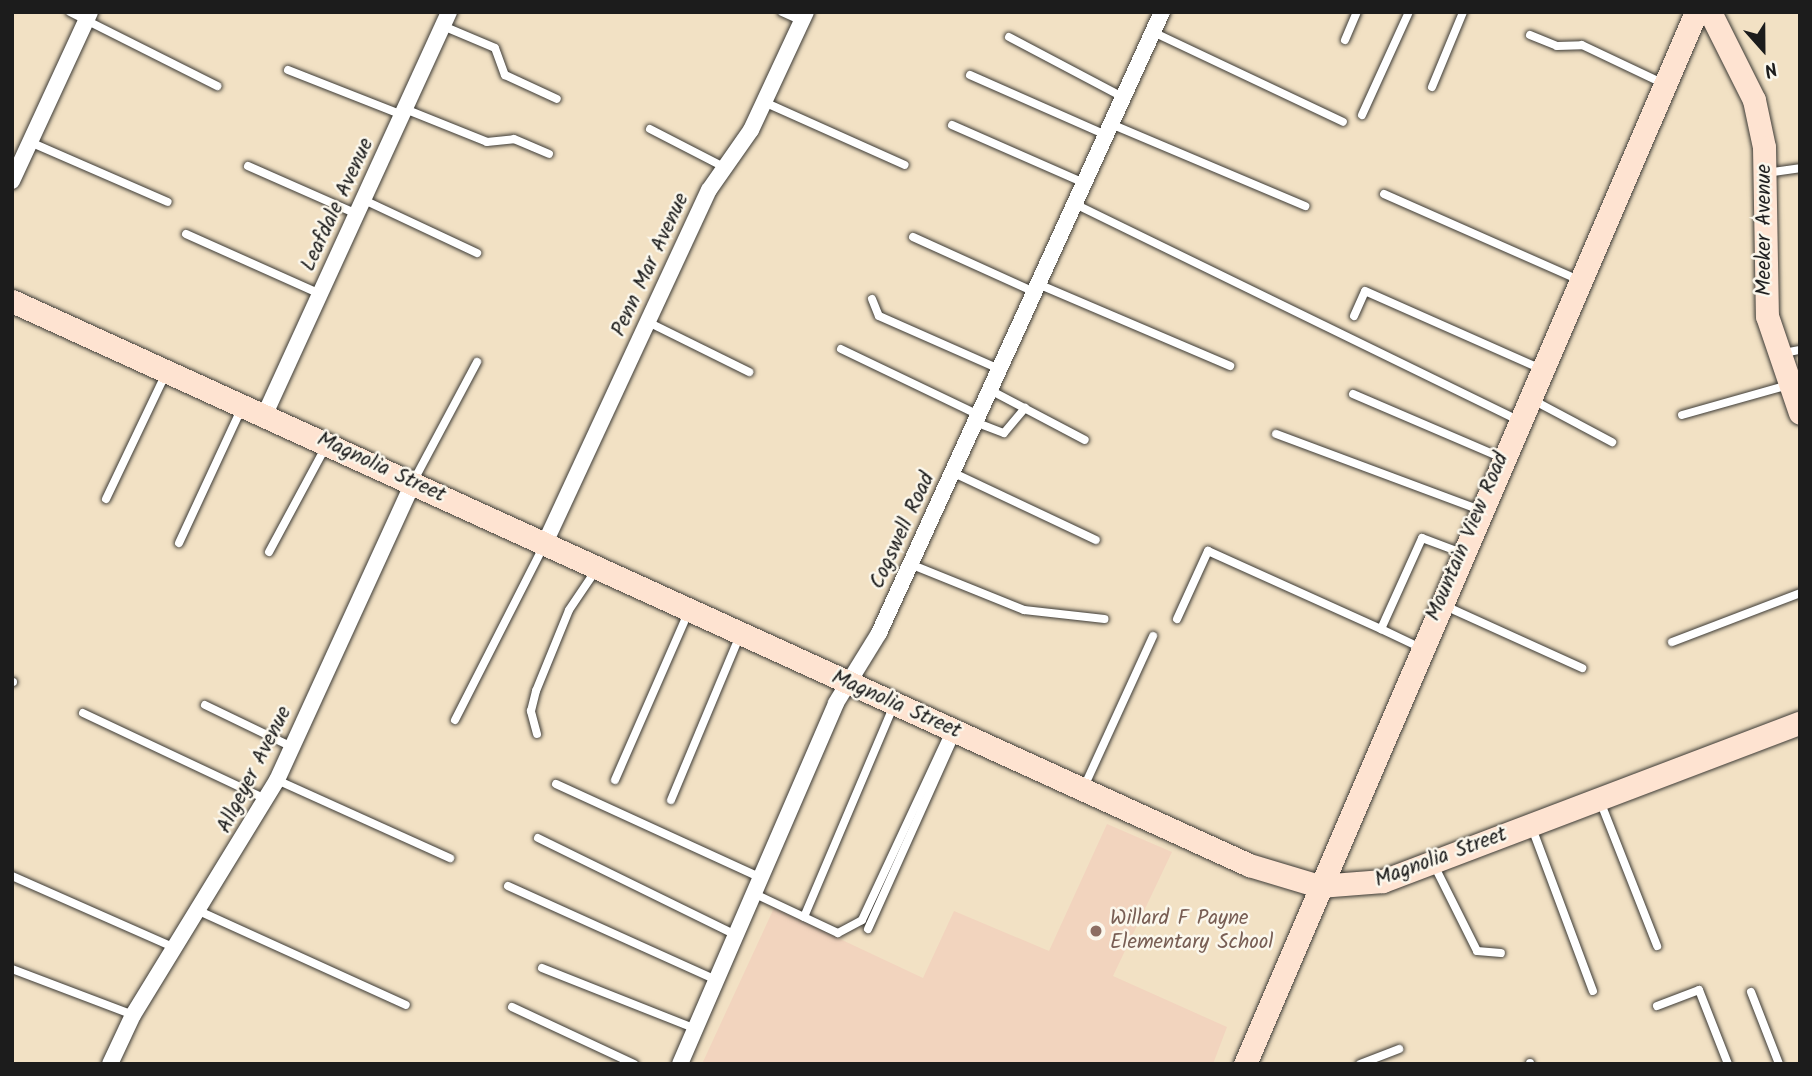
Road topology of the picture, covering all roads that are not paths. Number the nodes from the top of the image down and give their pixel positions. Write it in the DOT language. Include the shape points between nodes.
graph roads {
  1 [pos="70,12"];
  2 [pos="782,12"];
  3 [pos="1162,12"];
  4 [pos="1357,12"];
  5 [pos="1409,12"];
  6 [pos="1463,12"];
  7 [pos="1696,12"];
  8 [pos="1710,12"];
  9 [pos="88,17"];
  10 [pos="804,17"];
  11 [pos="446,19"];
  12 [pos="1153,32"];
  13 [pos="1530,35"];
  14 [pos="1009,37"];
  15 [pos="1345,40"];
  16 [pos="288,70"];
  17 [pos="970,75"];
  18 [pos="1665,84"];
  19 [pos="216,86"];
  20 [pos="1432,87"];
  21 [pos="1123,97"];
  22 [pos="557,99"];
  23 [pos="764,102"];
  24 [pos="404,112"];
  25 [pos="1362,114"];
  26 [pos="1343,122"];
  27 [pos="952,125"];
  28 [pos="650,129"];
  29 [pos="1109,130"];
  30 [pos="30,142"];
  31 [pos="549,154"];
  32 [pos="905,165"];
  33 [pos="248,166"];
  34 [pos="724,167"];
  35 [pos="1800,168"];
  36 [pos="1766,173"];
  37 [pos="12,181"];
  38 [pos="1084,183"];
  39 [pos="1384,194"];
  40 [pos="168,202"];
  41 [pos="1075,204"];
  42 [pos="1306,206"];
  43 [pos="360,207"];
  44 [pos="186,234"];
  45 [pos="913,237"];
  46 [pos="477,253"];
  47 [pos="1580,280"];
  48 [pos="1036,288"];
  49 [pos="320,294"];
  50 [pos="872,299"];
  51 [pos="12,302"];
  52 [pos="1354,316"];
  53 [pos="648,322"];
  54 [pos="841,349"];
  55 [pos="477,362"];
  56 [pos="1230,366"];
  57 [pos="1790,366"];
  58 [pos="999,369"];
  59 [pos="1541,369"];
  60 [pos="167,371"];
  61 [pos="749,372"];
  62 [pos="990,390"];
  63 [pos="1353,394"];
  64 [pos="1528,398"];
  65 [pos="243,404"];
  66 [pos="1025,408"];
  67 [pos="1800,413"];
  68 [pos="265,414"];
  69 [pos="1682,415"];
  70 [pos="977,418"];
  71 [pos="1518,420"];
  72 [pos="1276,434"];
  73 [pos="1085,440"];
  74 [pos="1612,442"];
  75 [pos="327,443"];
  76 [pos="1502,458"];
  77 [pos="952,472"];
  78 [pos="413,483"];
  79 [pos="106,499"];
  80 [pos="1480,510"];
  81 [pos="1096,540"];
  82 [pos="179,543"];
  83 [pos="545,543"];
  84 [pos="269,552"];
  85 [pos="1462,553"];
  86 [pos="910,564"];
  87 [pos="598,568"];
  88 [pos="1800,593"];
  89 [pos="1440,604"];
  90 [pos="689,610"];
  91 [pos="1177,619"];
  92 [pos="1104,620"];
  93 [pos="1381,629"];
  94 [pos="741,634"];
  95 [pos="1153,636"];
  96 [pos="1672,642"];
  97 [pos="1421,648"];
  98 [pos="1583,668"];
  99 [pos="848,684"];
  100 [pos="205,705"];
  101 [pos="894,705"];
  102 [pos="83,713"];
  103 [pos="455,720"];
  104 [pos="1800,723"];
  105 [pos="953,731"];
  106 [pos="537,734"];
  107 [pos="292,747"];
  108 [pos="277,780"];
  109 [pos="615,780"];
  110 [pos="556,784"];
  111 [pos="1083,790"];
  112 [pos="1599,798"];
  113 [pos="266,799"];
  114 [pos="671,800"];
  115 [pos="1531,825"];
  116 [pos="538,838"];
  117 [pos="450,858"];
  118 [pos="1433,863"];
  119 [pos="12,876"];
  120 [pos="757,876"];
  121 [pos="508,886"];
  122 [pos="1319,886"];
  123 [pos="750,892"];
  124 [pos="199,911"];
  125 [pos="804,917"];
  126 [pos="868,929"];
  127 [pos="738,936"];
  128 [pos="1657,946"];
  129 [pos="175,948"];
  130 [pos="1501,953"];
  131 [pos="542,968"];
  132 [pos="12,969"];
  133 [pos="718,981"];
  134 [pos="1593,991"];
  135 [pos="1751,992"];
  136 [pos="406,1005"];
  137 [pos="1657,1006"];
  138 [pos="512,1007"];
  139 [pos="133,1015"];
  140 [pos="696,1029"];
  141 [pos="1399,1049"];
  142 [pos="110,1064"];
  143 [pos="634,1064"];
  144 [pos="680,1064"];
  145 [pos="1245,1064"];
  146 [pos="1360,1064"];
  147 [pos="1728,1064"];
  148 [pos="1779,1064"];
  1 -- 9 [label="lane"];
  2 -- 10 [label="lane"];
  3 -- 12 [label="street, Cogswell Road"];
  4 -- 15 [label="lane"];
  5 -- 25 [label="lane"];
  6 -- 20 [label="lane"];
  7 -- 18 [label="street, Mountain View Road"];
  8 -- 36 [label="street, Meeker Avenue" via="1754,100"];
  9 -- 19 [label="lane"];
  9 -- 30 [label="street"];
  10 -- 23 [label="street, Penn Mar Avenue"];
  11 -- 22 [label="lane" via="495,48 505,75"];
  11 -- 24 [label="street, Leafdale Avenue"];
  12 -- 21 [label="street, Cogswell Road"];
  12 -- 26 [label="lane"];
  13 -- 18 [label="lane" via="1557,46 1582,45"];
  14 -- 21 [label="lane"];
  16 -- 24 [label="lane"];
  17 -- 29 [label="lane"];
  18 -- 47 [label="street, Mountain View Road"];
  21 -- 29 [label="street, Cogswell Road"];
  23 -- 32 [label="lane"];
  23 -- 34 [label="street, Penn Mar Avenue"];
  24 -- 31 [label="lane" via="487,142 514,139"];
  24 -- 43 [label="street, Leafdale Avenue"];
  27 -- 38 [label="lane"];
  28 -- 34 [label="lane"];
  29 -- 38 [label="street, Cogswell Road"];
  29 -- 42 [label="lane"];
  30 -- 37 [label="street"];
  30 -- 40 [label="lane"];
  33 -- 43 [label="lane"];
  34 -- 53 [label="street, Penn Mar Avenue"];
  35 -- 36 [label="lane"];
  36 -- 57 [label="street, Meeker Avenue" via="1763,289"];
  38 -- 41 [label="street, Cogswell Road"];
  39 -- 47 [label="lane"];
  41 -- 48 [label="street, Cogswell Road"];
  41 -- 71 [label="lane"];
  43 -- 46 [label="lane"];
  43 -- 49 [label="street, Leafdale Avenue"];
  44 -- 49 [label="lane"];
  45 -- 48 [label="lane"];
  47 -- 59 [label="street, Mountain View Road"];
  48 -- 56 [label="lane"];
  48 -- 58 [label="street, Cogswell Road"];
  49 -- 68 [label="street, Leafdale Avenue"];
  50 -- 58 [label="lane" via="879,316"];
  51 -- 60 [label="street, Magnolia Street"];
  52 -- 59 [label="lane" via="1365,290"];
  53 -- 61 [label="lane"];
  53 -- 83 [label="street, Penn Mar Avenue"];
  54 -- 70 [label="lane"];
  55 -- 78 [label="lane"];
  57 -- 67 [label="street, Meeker Avenue"];
  57 -- 69 [label="lane"];
  58 -- 62 [label="street, Cogswell Road"];
  59 -- 64 [label="street, Mountain View Road"];
  60 -- 65 [label="street, Magnolia Street"];
  60 -- 79 [label="lane"];
  62 -- 66 [label="lane"];
  62 -- 70 [label="street, Cogswell Road"];
  63 -- 76 [label="lane"];
  64 -- 71 [label="street, Mountain View Road"];
  64 -- 74 [label="lane"];
  65 -- 68 [label="street, Magnolia Street"];
  65 -- 82 [label="lane"];
  66 -- 70 [label="lane" via="1004,433"];
  66 -- 73 [label="lane"];
  68 -- 75 [label="street, Magnolia Street"];
  70 -- 77 [label="street, Cogswell Road"];
  71 -- 76 [label="street, Mountain View Road"];
  72 -- 80 [label="lane"];
  75 -- 78 [label="street, Magnolia Street"];
  75 -- 84 [label="lane"];
  76 -- 80 [label="street, Mountain View Road"];
  77 -- 81 [label="lane"];
  77 -- 86 [label="street, Cogswell Road"];
  78 -- 83 [label="street, Magnolia Street"];
  78 -- 107 [label="street, Allgeyer Avenue"];
  80 -- 85 [label="street, Mountain View Road"];
  83 -- 87 [label="street, Magnolia Street"];
  83 -- 103 [label="lane"];
  85 -- 89 [label="street, Mountain View Road"];
  85 -- 93 [label="lane" via="1422,538"];
  86 -- 92 [label="lane" via="1024,610"];
  86 -- 99 [label="street, Cogswell Road"];
  87 -- 90 [label="street, Magnolia Street"];
  87 -- 106 [label="lane" via="569,610 536,691 531,711"];
  88 -- 96 [label="lane"];
  89 -- 97 [label="street, Mountain View Road"];
  89 -- 98 [label="lane"];
  90 -- 94 [label="street, Magnolia Street"];
  90 -- 109 [label="lane"];
  91 -- 93 [label="lane" via="1208,551"];
  93 -- 97 [label="lane"];
  94 -- 99 [label="street, Magnolia Street"];
  94 -- 114 [label="lane"];
  95 -- 111 [label="lane"];
  97 -- 122 [label="street, Mountain View Road"];
  99 -- 101 [label="street, Magnolia Street"];
  99 -- 120 [label="street, Cogswell Road"];
  100 -- 107 [label="lane"];
  101 -- 105 [label="street, Magnolia Street"];
  101 -- 125 [label="lane"];
  102 -- 113 [label="lane"];
  104 -- 112 [label="street, Magnolia Street"];
  105 -- 111 [label="street, Magnolia Street"];
  105 -- 125 [label="lane" via="862,920 838,933"];
  105 -- 126 [label="lane"];
  107 -- 108 [label="street, Allgeyer Avenue"];
  108 -- 113 [label="street, Allgeyer Avenue"];
  108 -- 117 [label="lane"];
  110 -- 120 [label="lane"];
  111 -- 122 [label="street, Magnolia Street" via="1249,865"];
  112 -- 115 [label="street, Magnolia Street"];
  112 -- 128 [label="lane"];
  113 -- 124 [label="street, Allgeyer Avenue"];
  115 -- 118 [label="street, Magnolia Street"];
  115 -- 134 [label="lane"];
  116 -- 127 [label="lane"];
  118 -- 122 [label="street, Magnolia Street" via="1360,887"];
  118 -- 130 [label="lane" via="1477,951"];
  119 -- 129 [label="lane"];
  120 -- 123 [label="street, Cogswell Road"];
  121 -- 133 [label="lane"];
  122 -- 145 [label="street, Mountain View Road"];
  123 -- 125 [label="lane"];
  123 -- 127 [label="street, Cogswell Road"];
  124 -- 129 [label="street, Allgeyer Avenue"];
  124 -- 136 [label="lane"];
  127 -- 133 [label="street, Cogswell Road"];
  129 -- 139 [label="street, Allgeyer Avenue"];
  131 -- 140 [label="lane"];
  132 -- 139 [label="lane"];
  133 -- 140 [label="street, Cogswell Road"];
  135 -- 148 [label="lane"];
  137 -- 147 [label="lane" via="1699,990"];
  138 -- 143 [label="lane"];
  139 -- 142 [label="street, Allgeyer Avenue"];
  140 -- 144 [label="street, Cogswell Road"];
  141 -- 146 [label="lane"];
}
